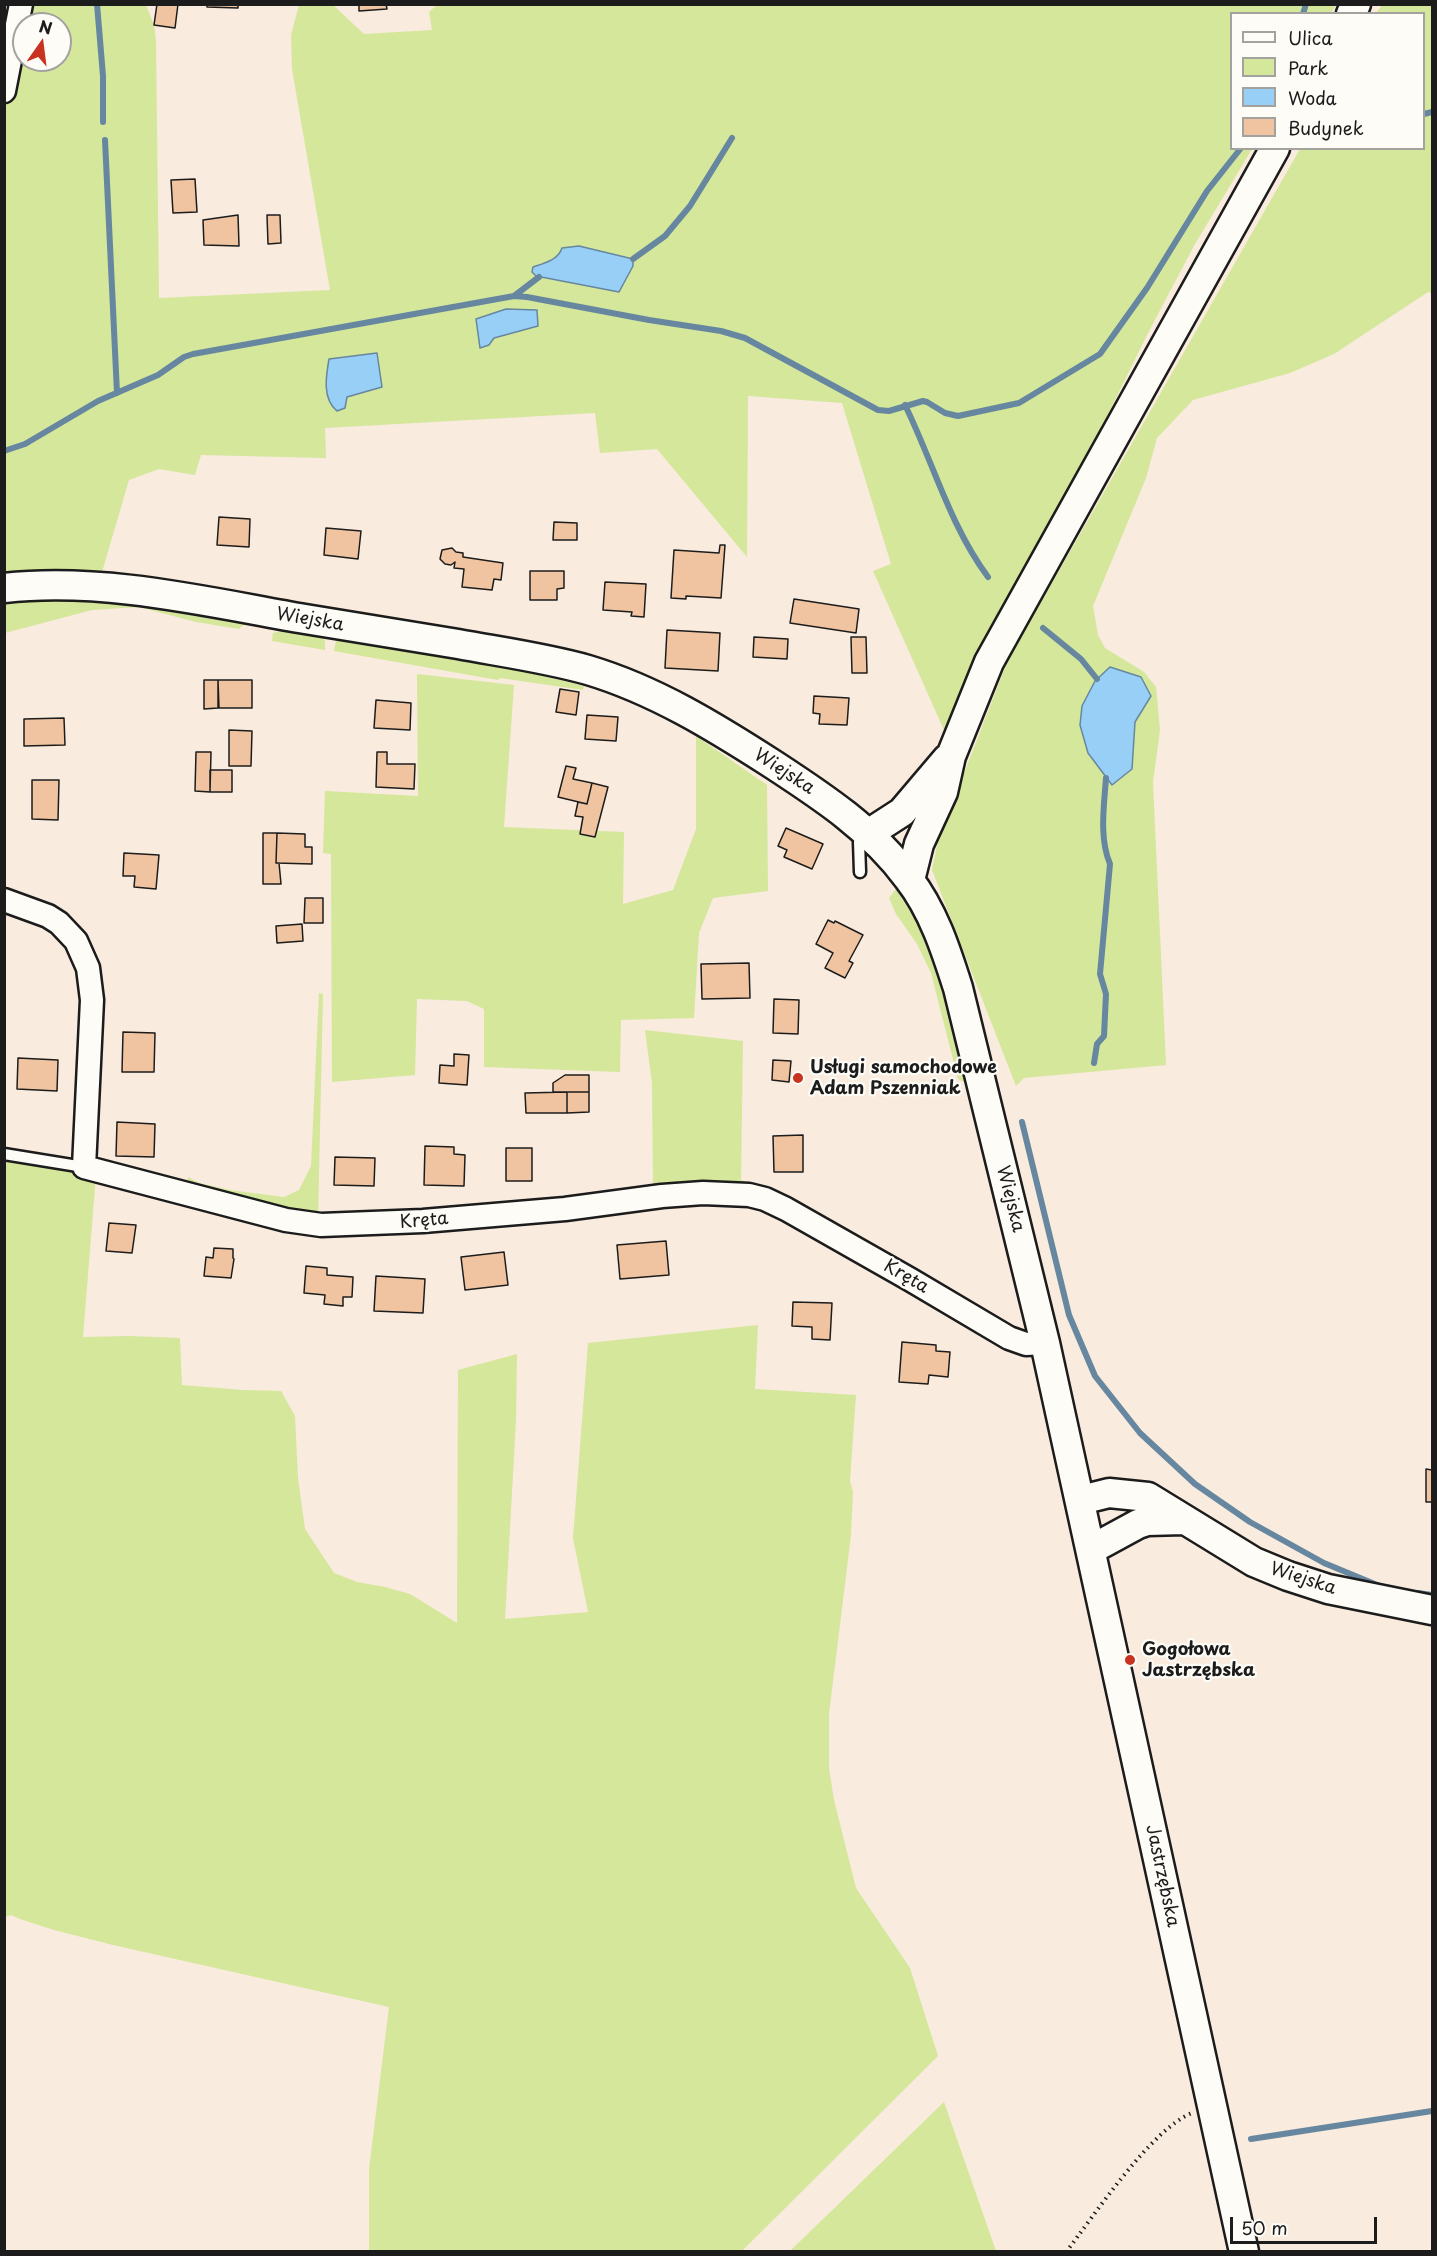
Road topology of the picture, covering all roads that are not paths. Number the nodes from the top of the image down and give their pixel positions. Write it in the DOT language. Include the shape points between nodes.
graph roads {
  1 [pos="22,6"];
  2 [pos="4,91"];
  3 [pos="1274,150"];
  4 [pos="4,588"];
  5 [pos="951,756"];
  6 [pos="868,834"];
  7 [pos="860,872"];
  8 [pos="910,880"];
  9 [pos="4,900"];
  10 [pos="4,1154"];
  11 [pos="84,1167"];
  12 [pos="1046,1343"];
  13 [pos="1081,1500"];
  14 [pos="1184,1520"];
  15 [pos="1092,1549"];
  16 [pos="1432,1610"];
  17 [pos="1244,2252"];
  1 -- 2 [label="street"];
  3 -- 5 [label="street" via="999,643"];
  4 -- 6 [label="street, Wiejska" via="124,589 583,669 647,691 702,721 813,790"];
  5 -- 6 [label="street" via="902,812"];
  5 -- 8 [label="street" via="943,792 919,844"];
  6 -- 7 [label="lane" via="859,842"];
  6 -- 8 [label="street, Wiejska"];
  8 -- 12 [label="street, Wiejska" via="940,936 958,988"];
  9 -- 11 [label="street" via="59,923 76,941 88,968 92,994"];
  10 -- 11 [label="lane"];
  11 -- 12 [label="street, Kręta" via="286,1220 321,1225 565,1209 683,1194 749,1195 786,1209 1009,1338 1026,1344"];
  12 -- 13 [label="street, Wiejska"];
  13 -- 14 [label="street, Wiejska" via="1110,1492 1148,1497"];
  13 -- 15 [label="street, Jastrzębska"];
  14 -- 15 [label="street" via="1137,1524"];
  14 -- 16 [label="street, Wiejska" via="1254,1562 1288,1576 1328,1589"];
  15 -- 17 [label="street, Jastrzębska"];
}
